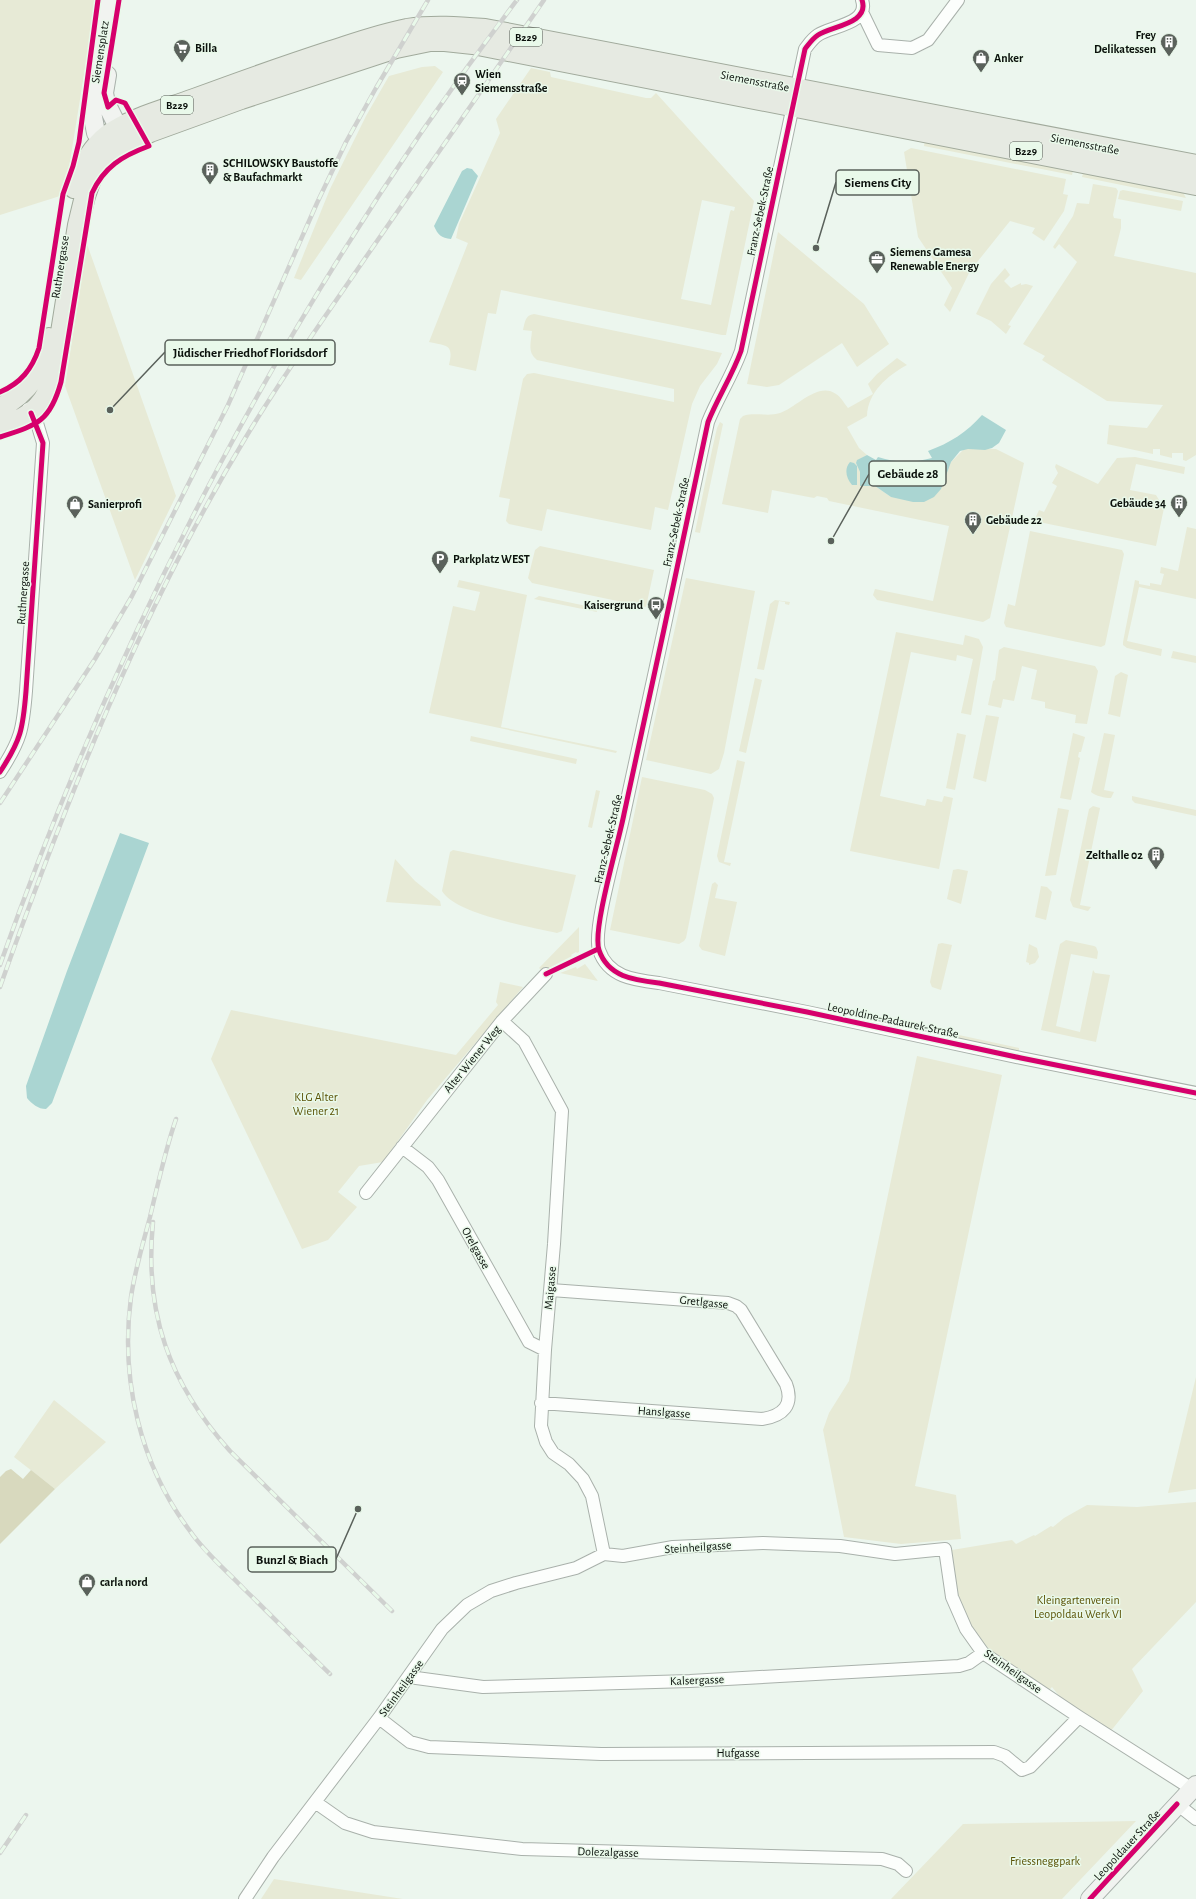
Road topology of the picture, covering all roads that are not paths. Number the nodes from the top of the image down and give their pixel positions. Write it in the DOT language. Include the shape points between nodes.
graph roads {
  1 [pos="108,0"];
  2 [pos="119,0"];
  3 [pos="958,0"];
  4 [pos="862,6"];
  5 [pos="794,97"];
  6 [pos="114,142"];
  7 [pos="1196,165"];
  8 [pos="1196,185"];
  9 [pos="20,395"];
  10 [pos="0,408"];
  11 [pos="31,413"];
  12 [pos="0,427"];
  13 [pos="0,772"];
  14 [pos="598,949"];
  15 [pos="546,974"];
  16 [pos="502,1021"];
  17 [pos="1196,1093"];
  18 [pos="402,1147"];
  19 [pos="366,1193"];
  20 [pos="551,1290"];
  21 [pos="545,1350"];
  22 [pos="542,1403"];
  23 [pos="785,1410"];
  24 [pos="604,1554"];
  25 [pos="983,1653"];
  26 [pos="409,1677"];
  27 [pos="1078,1717"];
  28 [pos="379,1718"];
  29 [pos="1194,1787"];
  30 [pos="315,1802"];
  31 [pos="1177,1804"];
  32 [pos="1196,1819"];
  33 [pos="906,1871"];
  34 [pos="245,1899"];
  35 [pos="1090,1899"];
  1 -- 6 [label="main road, Siemensplatz" via="92,107 93,124"];
  2 -- 6 [label="main road, Siemensplatz" via="104,93"];
  3 -- 4 [label="street" via="928,40 912,48 878,45"];
  4 -- 5 [label="street, Franz-Sebek-Straße" via="852,22 823,33 805,49"];
  5 -- 6 [label="main road, Siemensstraße / B229" via="411,36 358,59 150,132"];
  5 -- 7 [label="main road, Siemensstraße / B229"];
  5 -- 8 [label="main road, Siemensstraße / B229"];
  5 -- 14 [label="street, Franz-Sebek-Straße" via="741,351 735,369 717,399 708,422 625,814 598,929"];
  6 -- 9 [label="main road, Ruthnergasse / B229" via="86,161 77,179 71,198 48,349 36,376"];
  6 -- 11 [label="main road, Ruthnergasse / B229" via="96,170 85,196 53,382 47,396"];
  9 -- 10 [label="main road, B229"];
  9 -- 11 [label="street, Ruthnergasse"];
  11 -- 12 [label="main road, B229"];
  11 -- 13 [label="street, Ruthnergasse" via="43,442 24,718 19,740"];
  14 -- 17 [label="street, Leopoldine-Padaurek-Straße" via="608,967 619,975 634,980 800,1010 1014,1057"];
  15 -- 16 [label="street, Alter Wiener Weg"];
  16 -- 18 [label="street, Alter Wiener Weg"];
  16 -- 20 [label="street, Maigasse" via="524,1041 562,1111"];
  18 -- 19 [label="street, Alter Wiener Weg"];
  18 -- 21 [label="street, Orelgasse" via="428,1167 438,1180 529,1342"];
  20 -- 21 [label="street, Maigasse"];
  20 -- 23 [label="street, Gretlgasse" via="728,1303 736,1306 741,1310 786,1384 790,1393"];
  21 -- 22 [label="street, Maigasse"];
  22 -- 23 [label="street, Hanslgasse" via="762,1419 774,1417"];
  22 -- 24 [label="street, Maigasse" via="541,1426 546,1442 553,1453 584,1479 592,1496"];
  24 -- 25 [label="street, Steinheilgasse" via="623,1556 673,1547 763,1543 840,1546 895,1554 945,1549 952,1598 966,1629"];
  24 -- 26 [label="street, Steinheilgasse" via="576,1568 491,1591 467,1605 442,1629"];
  25 -- 26 [label="street, Kalsergasse" via="969,1663 958,1666 690,1681 483,1687"];
  25 -- 27 [label="street, Steinheilgasse"];
  26 -- 28 [label="street, Steinheilgasse"];
  27 -- 28 [label="street, Hufgasse" via="1030,1767 1022,1770 1006,1756 994,1752 601,1754 429,1747 410,1742"];
  27 -- 29 [label="street, Steinheilgasse"];
  28 -- 30 [label="street, Steinheilgasse"];
  29 -- 31 [label="main road, Leopoldauer Straße"];
  30 -- 33 [label="street, Dolezalgasse" via="346,1823 373,1832 491,1846 530,1850 882,1859 898,1864"];
  30 -- 34 [label="street, Steinheilgasse"];
  31 -- 32 [label="street"];
  31 -- 35 [label="main road, Leopoldauer Straße"];
}
